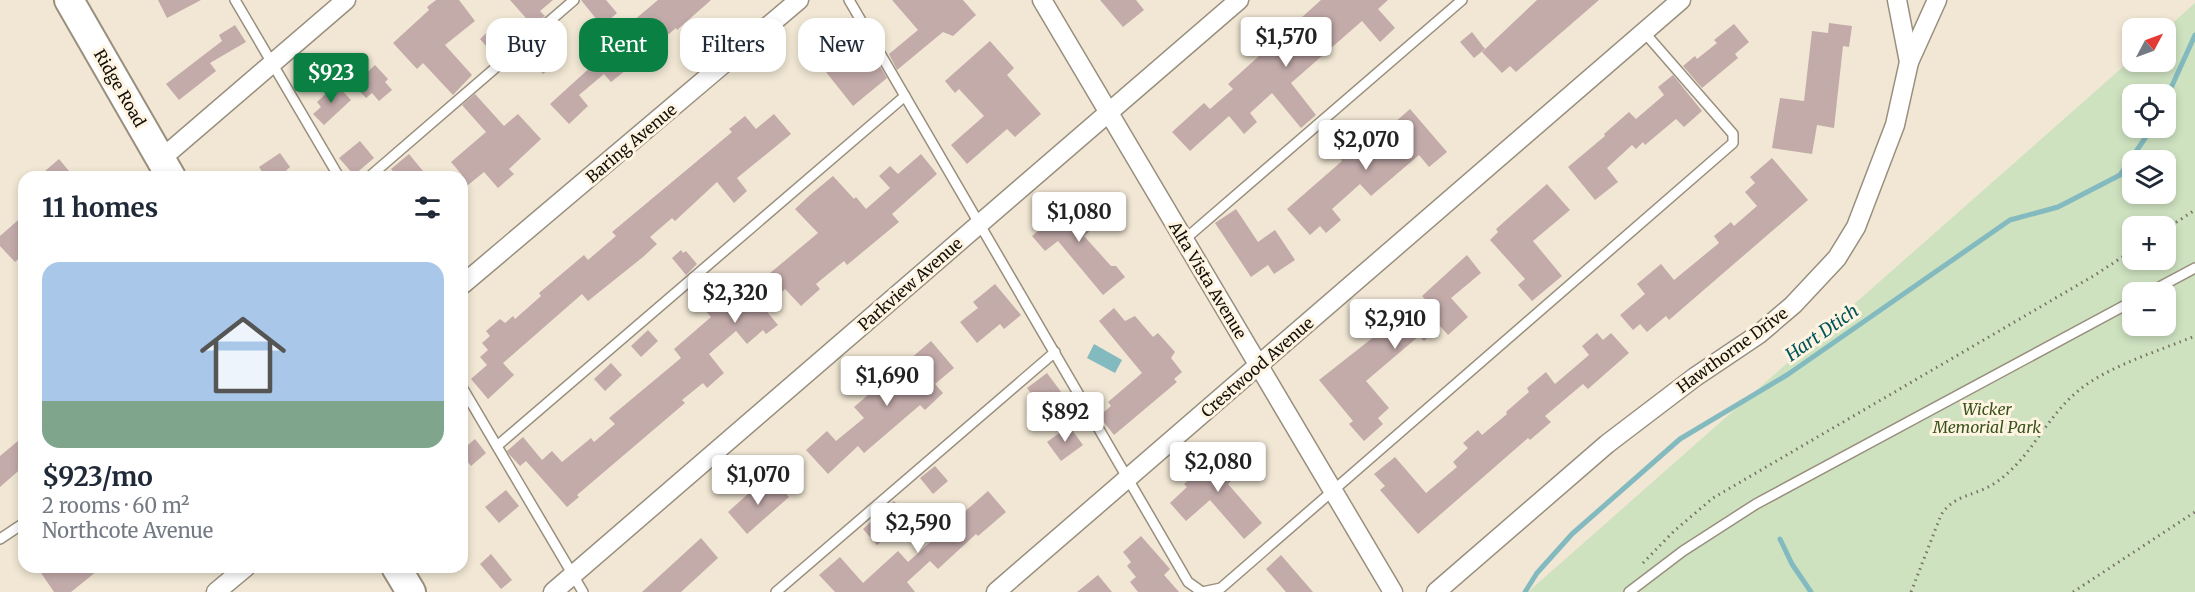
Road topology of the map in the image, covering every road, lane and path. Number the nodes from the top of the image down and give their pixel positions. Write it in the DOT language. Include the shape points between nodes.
graph roads {
  1 [pos="69,0"];
  2 [pos="235,0"];
  3 [pos="346,0"];
  4 [pos="574,0"];
  5 [pos="799,0"];
  6 [pos="849,0"];
  7 [pos="1042,0"];
  8 [pos="1239,0"];
  9 [pos="1462,0"];
  10 [pos="1681,0"];
  11 [pos="1897,0"];
  12 [pos="1937,0"];
  13 [pos="1644,32"];
  14 [pos="1909,62"];
  15 [pos="271,65"];
  16 [pos="905,96"];
  17 [pos="1109,112"];
  18 [pos="166,168"];
  19 [pos="335,171"];
  20 [pos="376,171"];
  21 [pos="2195,210"];
  22 [pos="2176,222"];
  23 [pos="979,224"];
  24 [pos="1184,240"];
  25 [pos="2122,257"];
  26 [pos="2195,268"];
  27 [pos="468,280"];
  28 [pos="2169,282"];
  29 [pos="2122,307"];
  30 [pos="2195,336"];
  31 [pos="1055,352"];
  32 [pos="1259,366"];
  33 [pos="468,397"];
  34 [pos="497,446"];
  35 [pos="1128,477"];
  36 [pos="1332,489"];
  37 [pos="2195,512"];
  38 [pos="18,528"];
  39 [pos="0,539"];
  40 [pos="239,573"];
  41 [pos="400,573"];
  42 [pos="1637,573"];
  43 [pos="573,575"];
  44 [pos="216,592"];
  45 [pos="411,592"];
  46 [pos="553,592"];
  47 [pos="583,592"];
  48 [pos="776,592"];
  49 [pos="996,592"];
  50 [pos="1202,592"];
  51 [pos="1393,592"];
  52 [pos="1436,592"];
  53 [pos="1629,592"];
  54 [pos="1911,592"];
  55 [pos="2073,592"];
  1 -- 18 [label="main road, Ridge Road"];
  2 -- 15 [label="lane"];
  3 -- 15 [label="street"];
  4 -- 20 [label="lane"];
  5 -- 27 [label="street, Baring Avenue"];
  6 -- 16 [label="lane"];
  7 -- 17 [label="street, Alta Vista Avenue"];
  8 -- 17 [label="street, Parkview Avenue"];
  9 -- 24 [label="lane"];
  10 -- 13 [label="street, Crestwood Avenue"];
  11 -- 14 [label="street"];
  12 -- 14 [label="street, Hawthorne Drive"];
  13 -- 32 [label="street, Crestwood Avenue"];
  13 -- 36 [label="lane" via="1733,134 1733,143"];
  14 -- 52 [label="street, Hawthorne Drive" via="1895,125 1856,227 1816,282 1759,334 1607,444"];
  15 -- 18 [label="street"];
  15 -- 19 [label="lane"];
  16 -- 23 [label="lane"];
  16 -- 34 [label="lane"];
  17 -- 23 [label="street, Parkview Avenue"];
  17 -- 24 [label="street, Alta Vista Avenue"];
  21 -- 22 [label="path"];
  23 -- 31 [label="lane"];
  23 -- 43 [label="street, Parkview Avenue"];
  24 -- 32 [label="street, Alta Vista Avenue"];
  25 -- 42 [label="path" via="1713,498 1674,531"];
  26 -- 28 [label="lane"];
  29 -- 53 [label="lane" via="1756,504"];
  30 -- 54 [label="path" via="2108,373 2078,391 1995,484 1947,505"];
  31 -- 35 [label="lane"];
  31 -- 48 [label="lane"];
  32 -- 35 [label="street, Crestwood Avenue"];
  32 -- 36 [label="street, Alta Vista Avenue"];
  33 -- 34 [label="lane"];
  34 -- 43 [label="lane"];
  35 -- 49 [label="street, Crestwood Avenue"];
  35 -- 50 [label="lane" via="1188,582"];
  36 -- 50 [label="lane" via="1221,588"];
  36 -- 51 [label="street, Alta Vista Avenue"];
  37 -- 55 [label="path"];
  38 -- 39 [label="lane"];
  40 -- 44 [label="street"];
  41 -- 45 [label="main road"];
  43 -- 46 [label="street, Parkview Avenue"];
  43 -- 47 [label="lane"];
}
